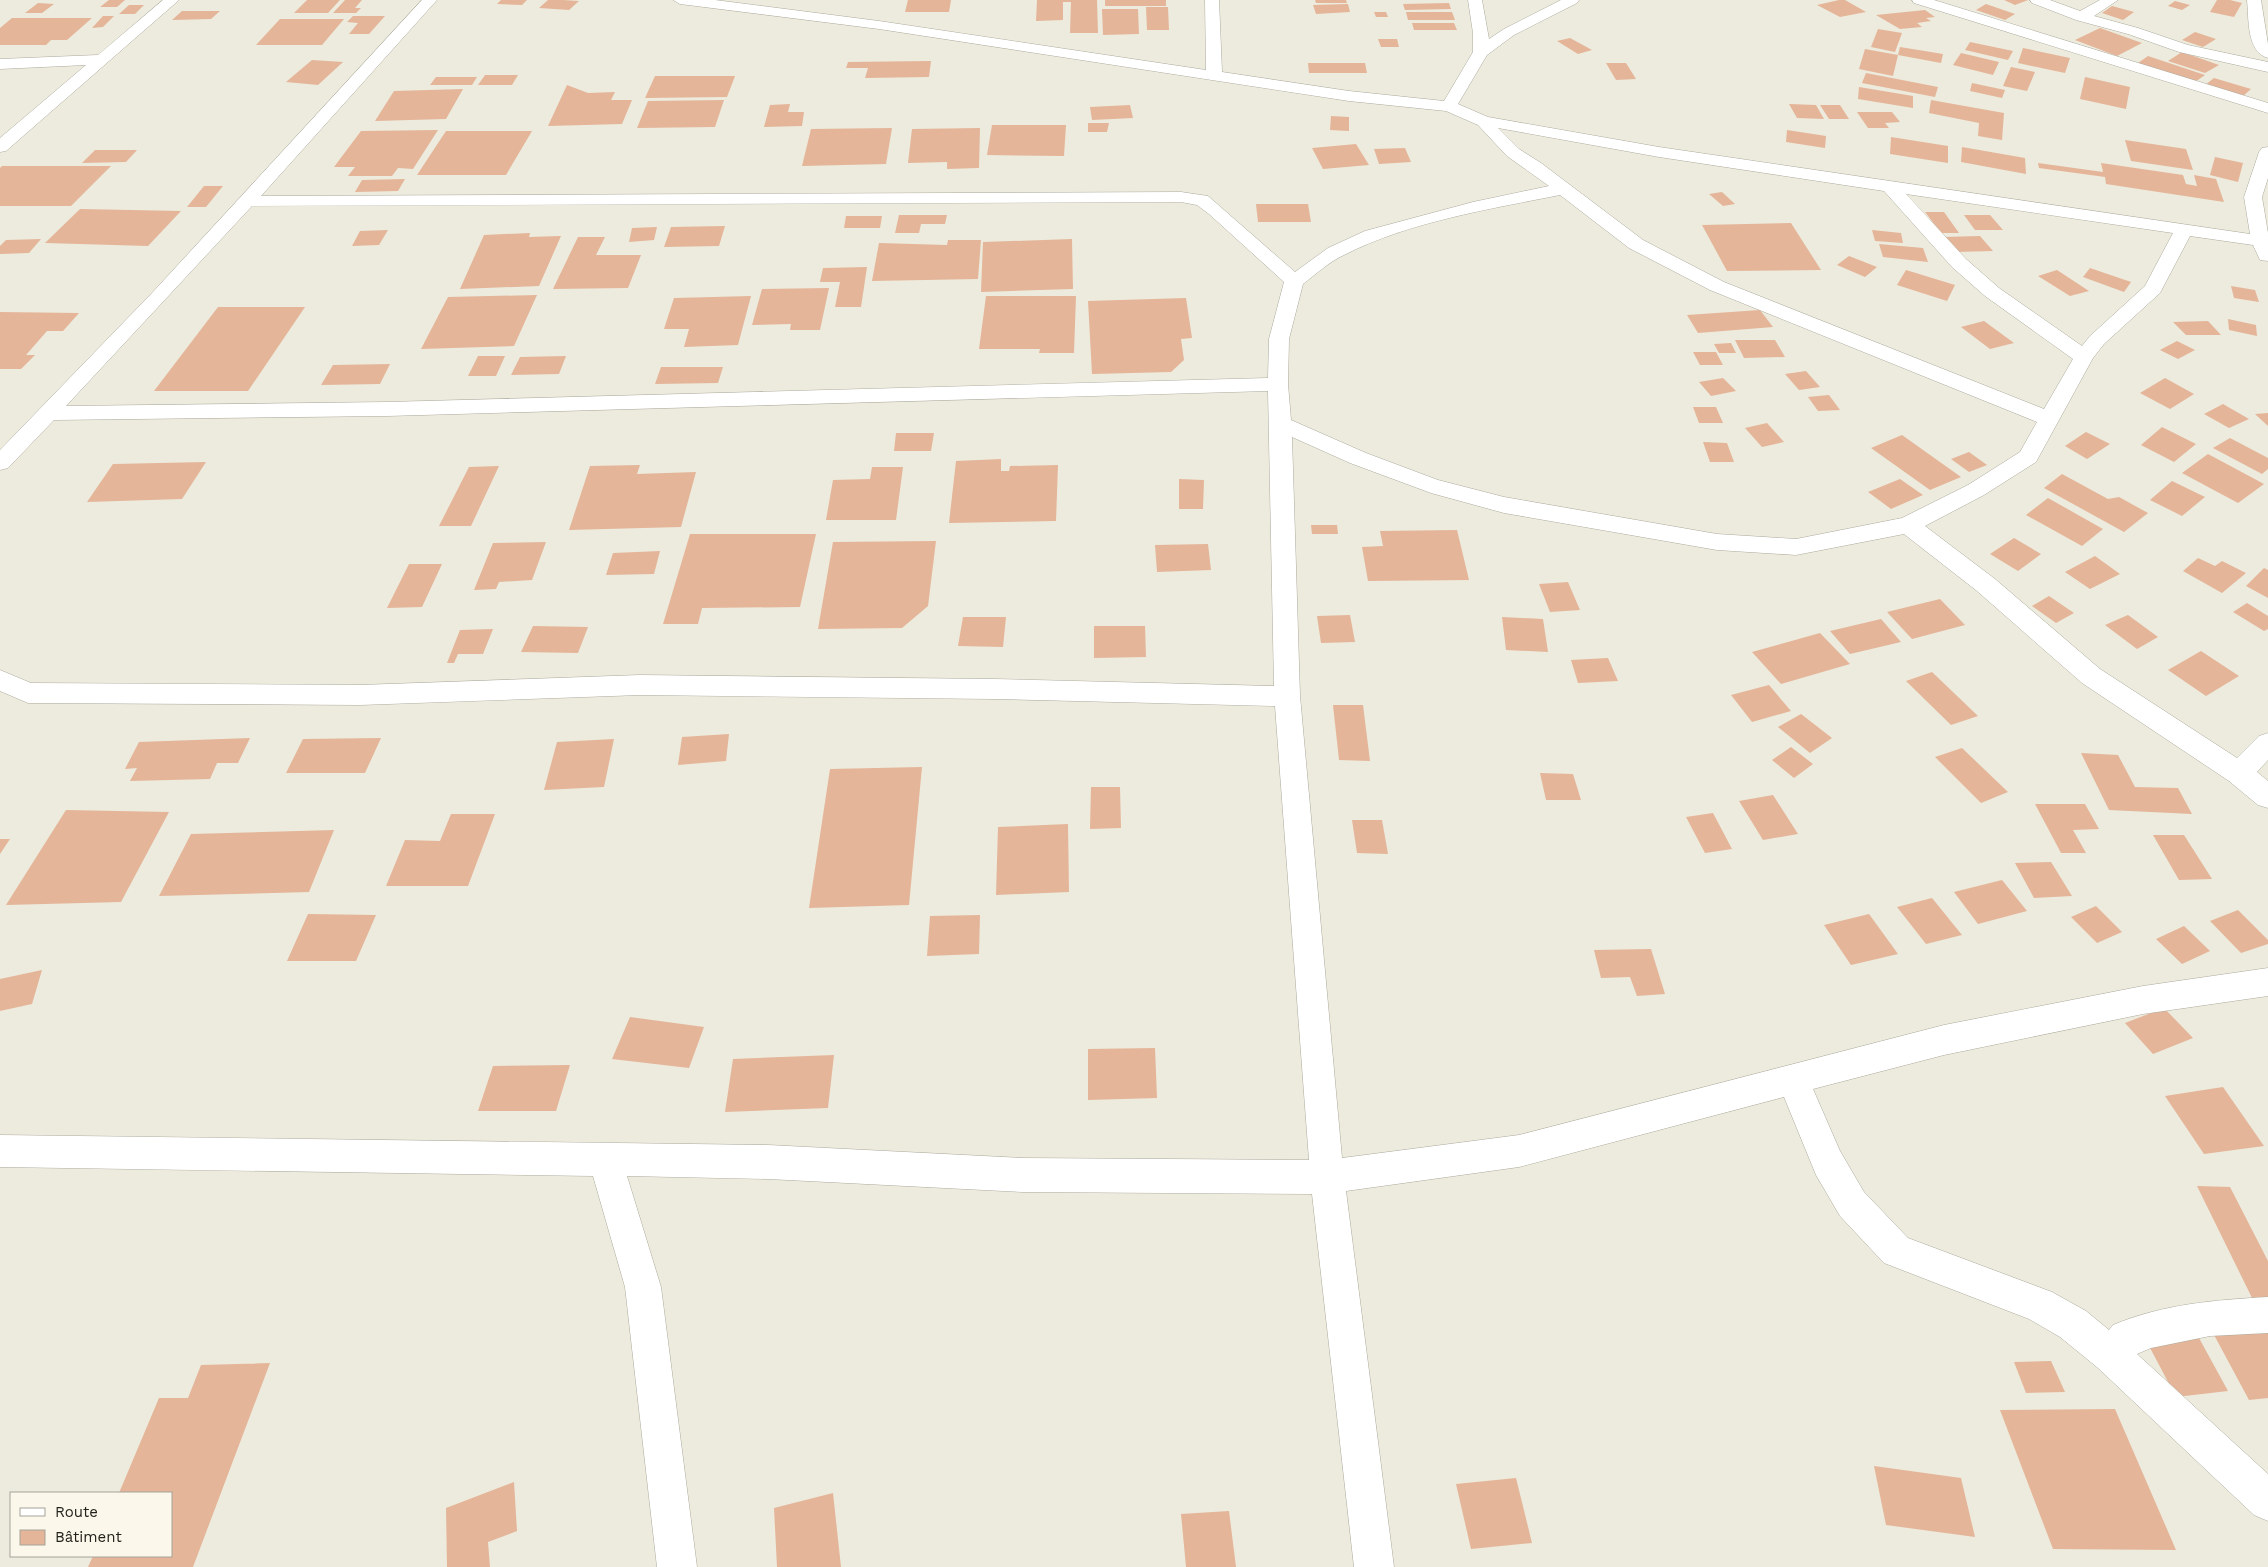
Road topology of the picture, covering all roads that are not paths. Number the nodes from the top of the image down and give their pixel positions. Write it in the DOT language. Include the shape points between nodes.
graph roads {
  1 [pos="172,0"];
  2 [pos="430,0"];
  3 [pos="680,0"];
  4 [pos="1212,0"];
  5 [pos="1475,0"];
  6 [pos="1572,0"];
  7 [pos="1918,0"];
  8 [pos="2037,0"];
  9 [pos="2110,0"];
  10 [pos="2254,0"];
  11 [pos="2081,17"];
  12 [pos="2265,48"];
  13 [pos="1481,52"];
  14 [pos="101,60"];
  15 [pos="0,64"];
  16 [pos="2268,67"];
  17 [pos="1214,76"];
  18 [pos="1449,106"];
  19 [pos="2268,108"];
  20 [pos="1484,121"];
  21 [pos="0,147"];
  22 [pos="2268,152"];
  23 [pos="1891,188"];
  24 [pos="1563,189"];
  25 [pos="247,201"];
  26 [pos="2184,230"];
  27 [pos="2265,247"];
  28 [pos="1294,281"];
  29 [pos="2084,358"];
  30 [pos="1278,384"];
  31 [pos="48,413"];
  32 [pos="2049,419"];
  33 [pos="1281,424"];
  34 [pos="0,463"];
  35 [pos="1908,525"];
  36 [pos="0,680"];
  37 [pos="1287,696"];
  38 [pos="2268,743"];
  39 [pos="2239,773"];
  40 [pos="2268,797"];
  41 [pos="2268,982"];
  42 [pos="1793,1080"];
  43 [pos="0,1151"];
  44 [pos="605,1160"];
  45 [pos="1327,1177"];
  46 [pos="2268,1315"];
  47 [pos="2111,1355"];
  48 [pos="2268,1501"];
  49 [pos="678,1567"];
  50 [pos="1374,1567"];
  1 -- 14 [label="street"];
  2 -- 25 [label="street"];
  3 -- 17 [label="street" via="879,25"];
  4 -- 17 [label="street"];
  5 -- 13 [label="street"];
  6 -- 13 [label="street" via="1509,32"];
  7 -- 19 [label="street"];
  8 -- 11 [label="street"];
  9 -- 11 [label="street"];
  10 -- 12 [label="street"];
  11 -- 16 [label="street" via="2184,48"];
  13 -- 18 [label="street"];
  14 -- 15 [label="street"];
  14 -- 21 [label="street"];
  17 -- 18 [label="street" via="1349,96"];
  18 -- 20 [label="street"];
  20 -- 23 [label="street"];
  20 -- 24 [label="street" via="1518,158"];
  22 -- 27 [label="street" via="2253,196"];
  23 -- 26 [label="street"];
  23 -- 29 [label="street" via="1958,263 1992,292"];
  24 -- 28 [label="street" via="1473,206 1372,235 1334,252"];
  24 -- 32 [label="street" via="1636,244 1717,286"];
  25 -- 28 [label="street" via="1181,196 1202,200"];
  25 -- 31 [label="street"];
  26 -- 27 [label="street"];
  26 -- 29 [label="street" via="2153,289 2097,340"];
  28 -- 30 [label="street" via="1279,339"];
  29 -- 32 [label="street"];
  30 -- 31 [label="street" via="387,409"];
  30 -- 33 [label="street"];
  31 -- 34 [label="street"];
  32 -- 35 [label="street" via="2028,457 1976,490"];
  33 -- 35 [label="street" via="1431,486 1504,505 1717,542 1796,546"];
  33 -- 37 [label="street"];
  35 -- 39 [label="street" via="1986,585 2091,676"];
  36 -- 37 [label="street" via="28,693 360,695 650,685"];
  37 -- 45 [label="street"];
  38 -- 39 [label="street"];
  39 -- 40 [label="street"];
  41 -- 42 [label="street" via="2143,1000 1944,1040"];
  42 -- 45 [label="street" via="1518,1151"];
  42 -- 47 [label="street" via="1828,1163 1852,1204 1896,1251 2039,1305 2073,1324"];
  43 -- 44 [label="street"];
  44 -- 45 [label="street" via="768,1162 1023,1175"];
  44 -- 49 [label="street" via="643,1287"];
  45 -- 50 [label="street"];
  46 -- 47 [label="street" via="2210,1318 2151,1330 2126,1338"];
  47 -- 48 [label="street"];
}
